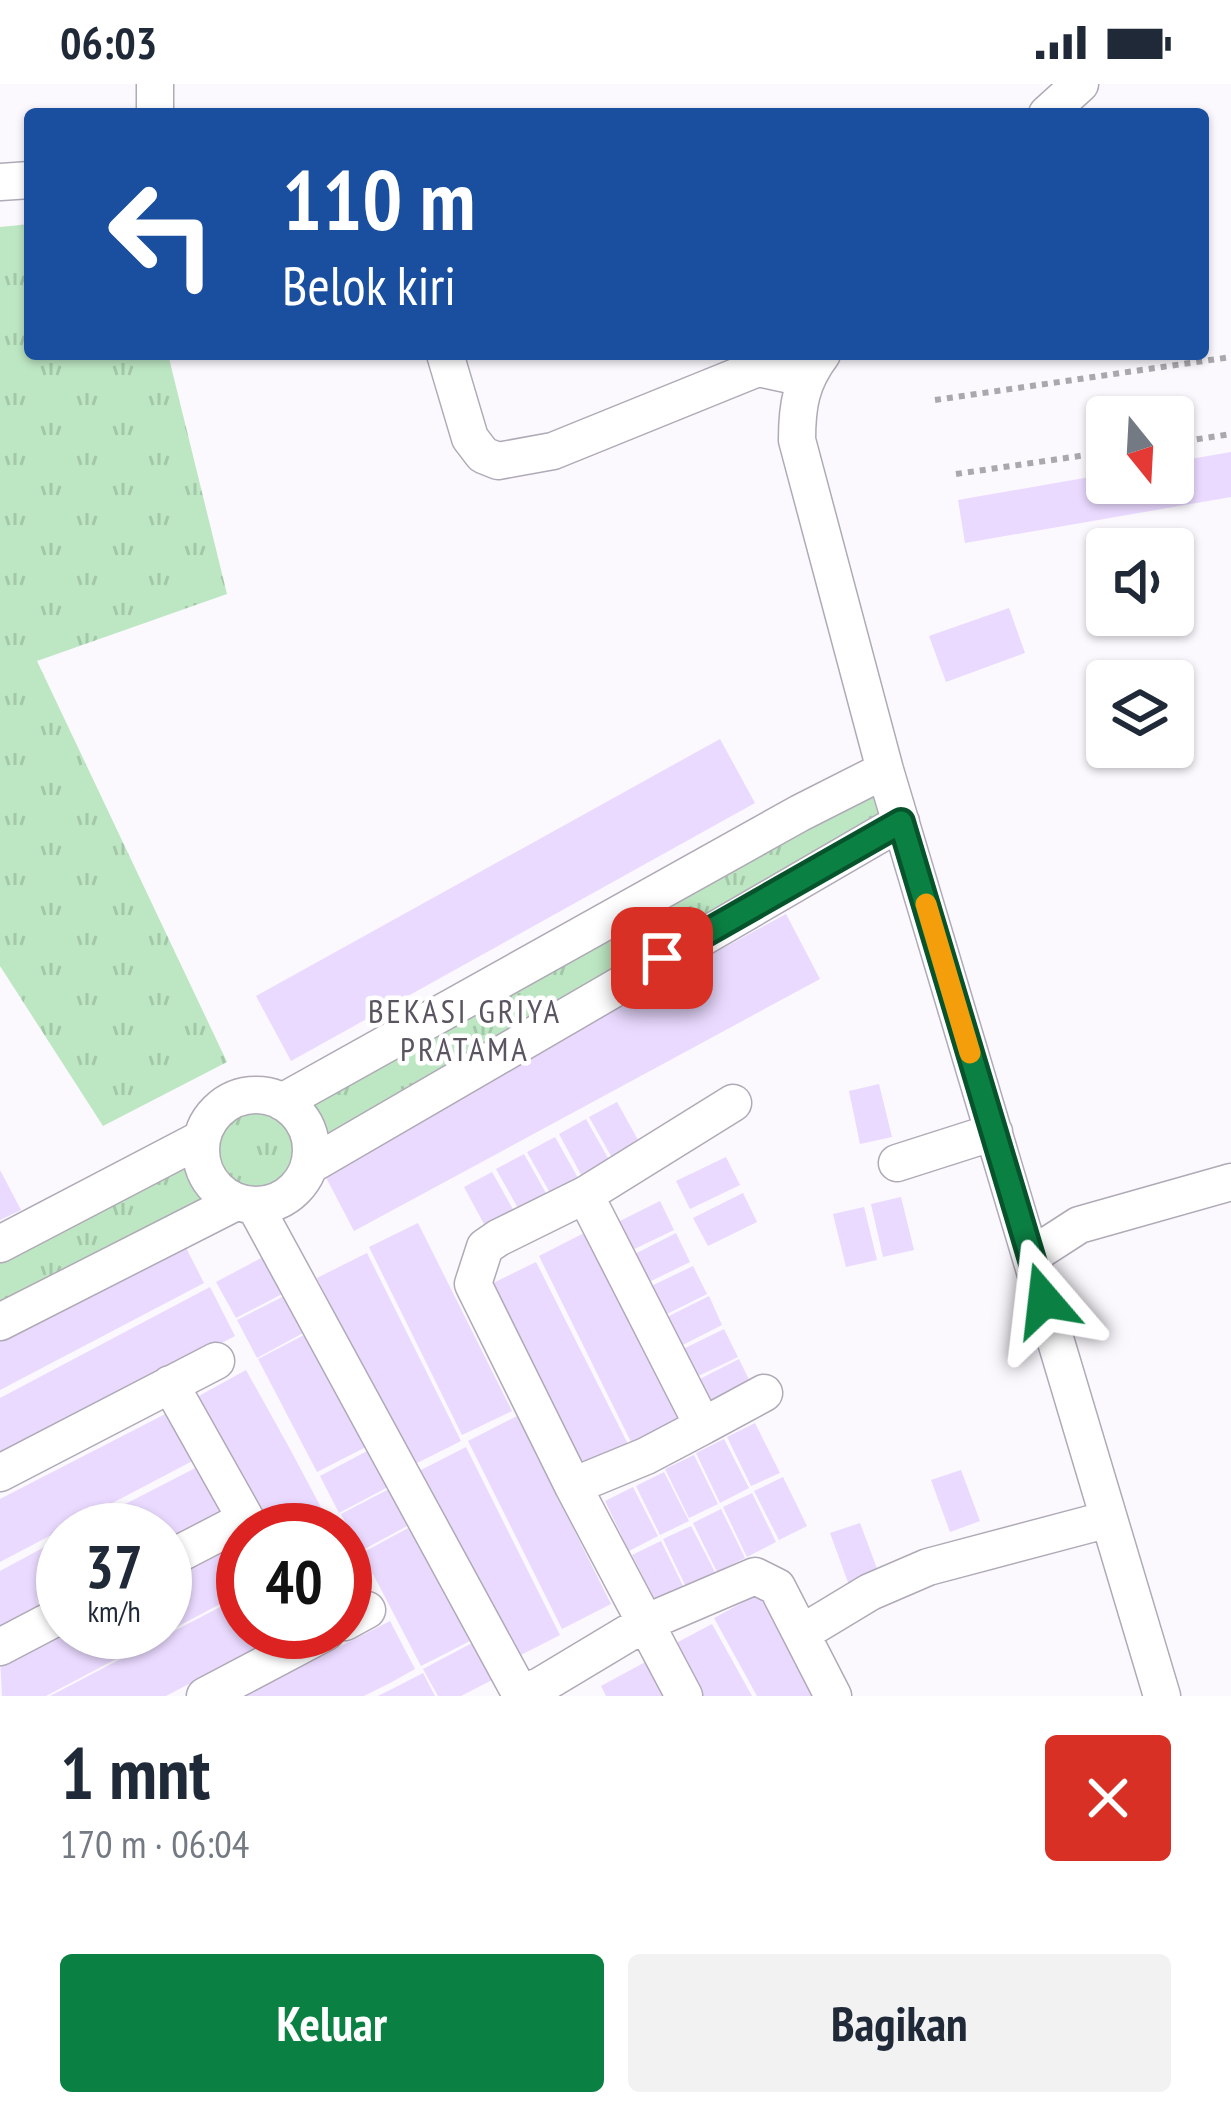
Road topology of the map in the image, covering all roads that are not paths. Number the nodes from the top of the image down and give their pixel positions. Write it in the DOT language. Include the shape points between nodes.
graph roads {
  1 [pos="1080,84"];
  2 [pos="1054,108"];
  3 [pos="447,360"];
  4 [pos="742,361"];
  5 [pos="813,366"];
  6 [pos="885,770"];
  7 [pos="901,822"];
  8 [pos="282,1102"];
  9 [pos="733,1103"];
  10 [pos="994,1132"];
  11 [pos="202,1139"];
  12 [pos="897,1162"];
  13 [pos="309,1166"];
  14 [pos="1231,1182"];
  15 [pos="585,1195"];
  16 [pos="246,1204"];
  17 [pos="0,1244"];
  18 [pos="1030,1256"];
  19 [pos="0,1322"];
  20 [pos="216,1361"];
  21 [pos="170,1384"];
  22 [pos="764,1393"];
  23 [pos="703,1426"];
  24 [pos="0,1473"];
  25 [pos="573,1486"];
  26 [pos="237,1503"];
  27 [pos="1109,1519"];
  28 [pos="645,1624"];
  29 [pos="36,1628"];
  30 [pos="802,1633"];
  31 [pos="0,1647"];
  32 [pos="272,1659"];
  33 [pos="519,1695"];
  34 [pos="206,1696"];
  35 [pos="684,1696"];
  36 [pos="833,1696"];
  37 [pos="1162,1696"];
  1 -- 2 [label="street"];
  3 -- 4 [label="street" via="470,438 498,461 553,451"];
  4 -- 5 [label="street"];
  5 -- 6 [label="street" via="796,440"];
  6 -- 7 [label="street"];
  6 -- 8 [label="street"];
  7 -- 10 [label="street"];
  7 -- 13 [label="street"];
  8 -- 11 [label="street" via="254,1096 226,1104"];
  8 -- 13 [label="street" via="307,1129"];
  9 -- 15 [label="street"];
  10 -- 12 [label="street"];
  10 -- 18 [label="street"];
  11 -- 16 [label="street" via="202,1165 215,1188"];
  11 -- 17 [label="street"];
  13 -- 16 [label="street" via="289,1195"];
  14 -- 18 [label="street" via="1079,1225"];
  15 -- 23 [label="street"];
  15 -- 25 [label="street" via="485,1247 473,1285"];
  16 -- 19 [label="street"];
  16 -- 33 [label="street"];
  18 -- 27 [label="street"];
  20 -- 21 [label="street"];
  21 -- 24 [label="street"];
  21 -- 26 [label="street"];
  22 -- 23 [label="street"];
  23 -- 25 [label="street"];
  25 -- 28 [label="street"];
  27 -- 30 [label="street" via="928,1567"];
  27 -- 37 [label="street"];
  28 -- 30 [label="street" via="755,1576 777,1587"];
  28 -- 33 [label="street"];
  28 -- 35 [label="street"];
  29 -- 31 [label="street"];
  30 -- 36 [label="street"];
  32 -- 34 [label="street"];
}
